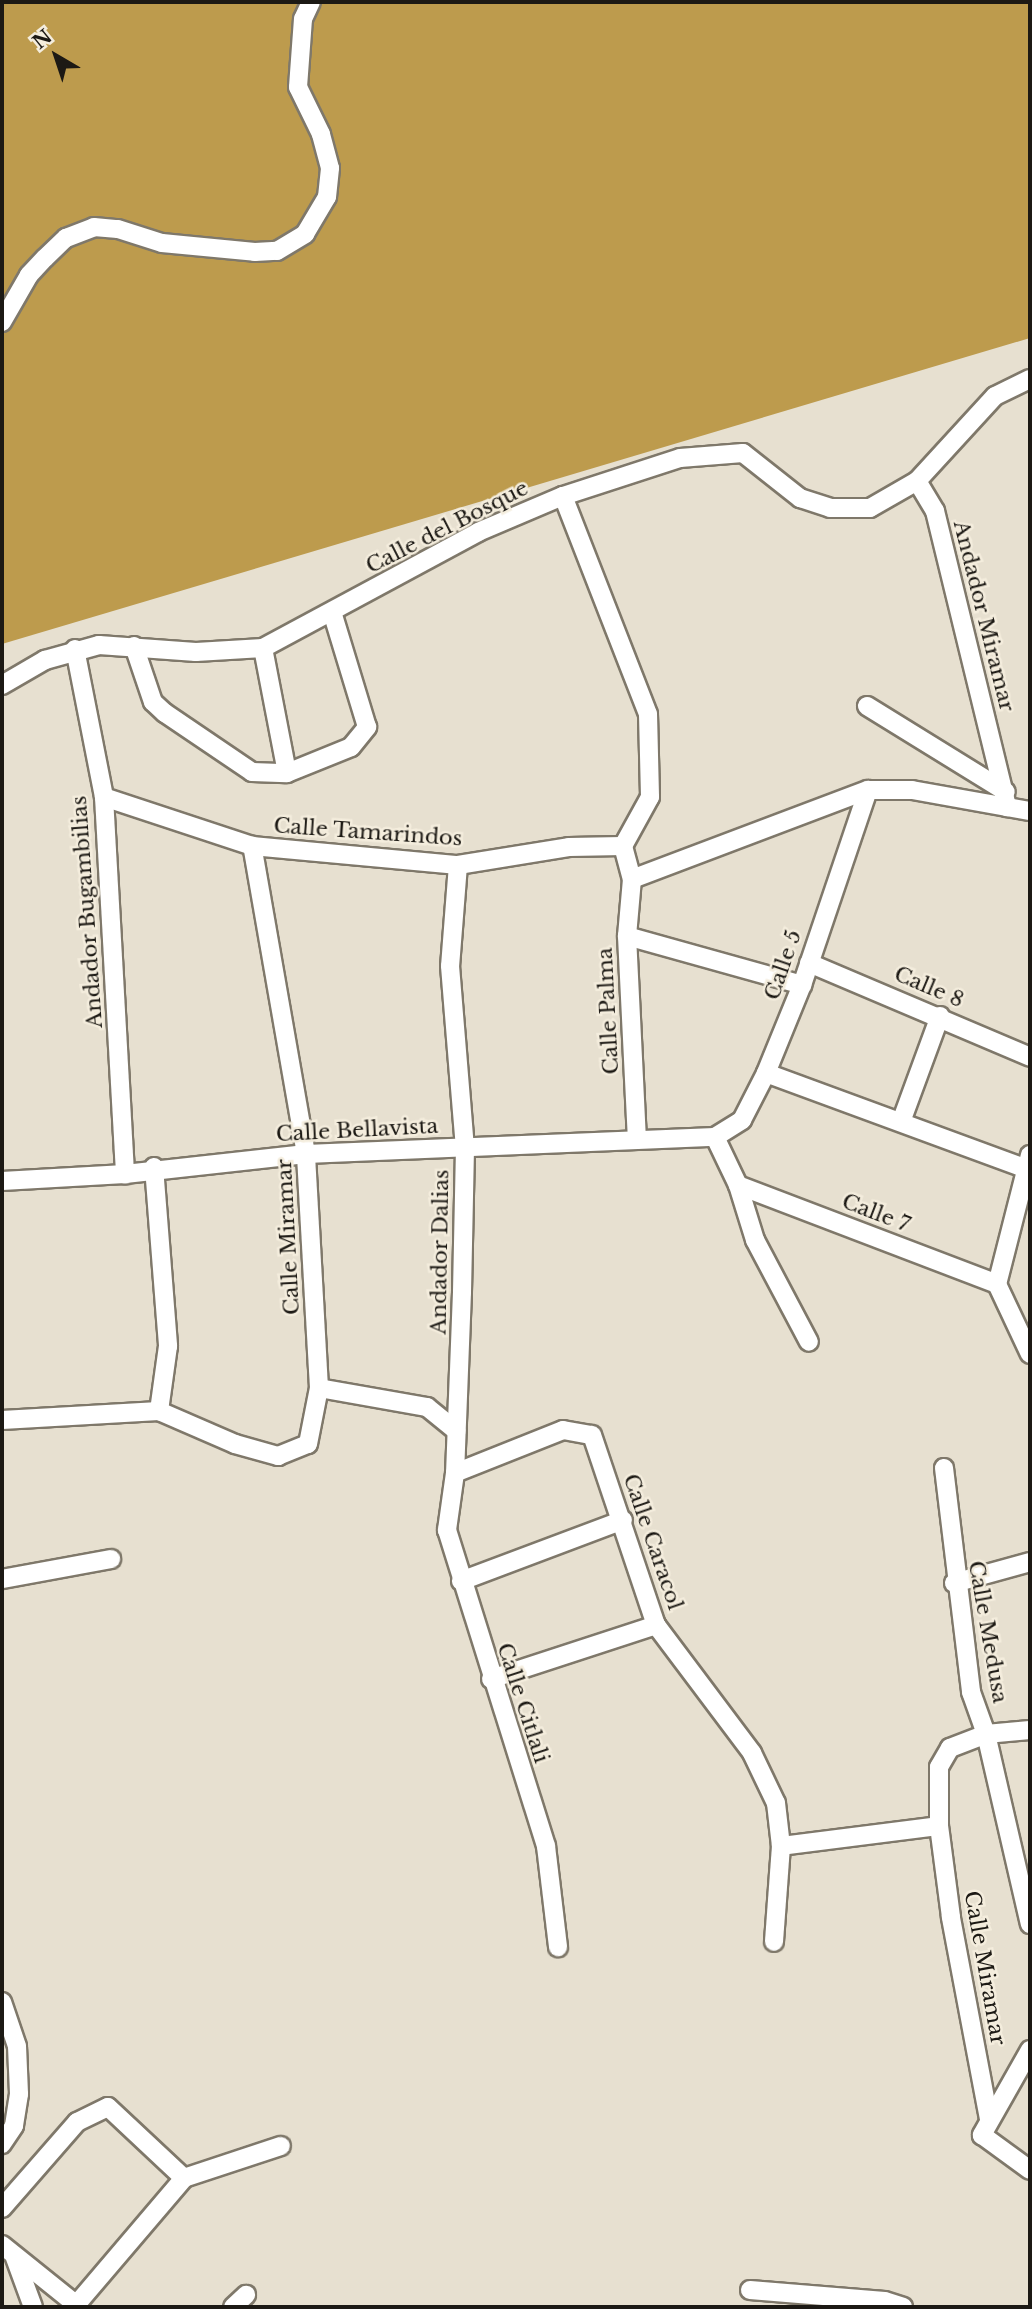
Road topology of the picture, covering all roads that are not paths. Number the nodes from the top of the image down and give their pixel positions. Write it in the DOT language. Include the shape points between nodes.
graph roads {
  1 [pos="311,2"];
  2 [pos="2,322"];
  3 [pos="1030,379"];
  4 [pos="917,481"];
  5 [pos="563,496"];
  6 [pos="332,612"];
  7 [pos="134,646"];
  8 [pos="263,648"];
  9 [pos="75,649"];
  10 [pos="2,685"];
  11 [pos="867,706"];
  12 [pos="287,773"];
  13 [pos="868,790"];
  14 [pos="104,797"];
  15 [pos="1006,799"];
  16 [pos="1030,811"];
  17 [pos="251,846"];
  18 [pos="625,851"];
  19 [pos="458,865"];
  20 [pos="632,879"];
  21 [pos="627,936"];
  22 [pos="809,963"];
  23 [pos="802,985"];
  24 [pos="940,1016"];
  25 [pos="1030,1057"];
  26 [pos="765,1073"];
  27 [pos="901,1122"];
  28 [pos="715,1137"];
  29 [pos="636,1140"];
  30 [pos="465,1148"];
  31 [pos="306,1154"];
  32 [pos="1028,1165"];
  33 [pos="154,1167"];
  34 [pos="125,1174"];
  35 [pos="2,1181"];
  36 [pos="738,1185"];
  37 [pos="998,1284"];
  38 [pos="810,1342"];
  39 [pos="1030,1354"];
  40 [pos="319,1388"];
  41 [pos="159,1411"];
  42 [pos="2,1420"];
  43 [pos="457,1431"];
  44 [pos="944,1468"];
  45 [pos="455,1473"];
  46 [pos="623,1520"];
  47 [pos="111,1559"];
  48 [pos="1030,1562"];
  49 [pos="2,1579"];
  50 [pos="461,1581"];
  51 [pos="954,1583"];
  52 [pos="656,1625"];
  53 [pos="491,1679"];
  54 [pos="1030,1730"];
  55 [pos="986,1734"];
  56 [pos="939,1826"];
  57 [pos="781,1846"];
  58 [pos="1029,1912"];
  59 [pos="774,1942"];
  60 [pos="558,1947"];
  61 [pos="2,2002"];
  62 [pos="1030,2050"];
  63 [pos="985,2127"];
  64 [pos="2,2144"];
  65 [pos="281,2146"];
  66 [pos="1030,2170"];
  67 [pos="184,2178"];
  68 [pos="2,2208"];
  69 [pos="8,2250"];
  70 [pos="750,2290"];
  71 [pos="78,2306"];
  72 [pos="33,2307"];
  73 [pos="902,2307"];
  1 -- 2 [label="street" via="303,19 298,87 321,134 330,168 327,197 304,234 277,251 255,253 162,243 118,229 94,227 66,239 44,258"];
  3 -- 4 [label="street, Calle del Bosque" via="995,396"];
  4 -- 5 [label="street, Calle del Bosque" via="870,508 830,508 800,498 743,453 680,458"];
  4 -- 15 [label="street, Andador Miramar" via="935,511"];
  5 -- 6 [label="street, Calle del Bosque" via="478,532"];
  5 -- 18 [label="street" via="648,714 650,797"];
  6 -- 8 [label="street, Calle del Bosque"];
  6 -- 12 [label="street" via="367,727 351,747"];
  7 -- 8 [label="street, Calle del Bosque" via="196,652"];
  7 -- 9 [label="street, Calle del Bosque"];
  7 -- 12 [label="street" via="153,702 165,713 252,772"];
  8 -- 12 [label="street"];
  9 -- 10 [label="street, Calle del Bosque"];
  9 -- 14 [label="street, Andador Bugambilias"];
  11 -- 15 [label="street"];
  13 -- 15 [label="street"];
  13 -- 20 [label="street"];
  13 -- 22 [label="street, Calle 5"];
  14 -- 17 [label="street, Calle Tamarindos"];
  14 -- 34 [label="street, Andador Bugambilias"];
  15 -- 16 [label="street"];
  17 -- 19 [label="street, Calle Tamarindos"];
  17 -- 31 [label="street, Calle Miramar"];
  18 -- 19 [label="street, Calle Tamarindos" via="569,847"];
  18 -- 20 [label="street, Calle Palma"];
  19 -- 30 [label="street, Andador Dalias" via="450,966"];
  20 -- 21 [label="street, Calle Palma"];
  21 -- 23 [label="street"];
  21 -- 29 [label="street, Calle Palma"];
  22 -- 23 [label="street, Calle 5"];
  22 -- 24 [label="street, Calle 8"];
  23 -- 26 [label="street, Calle 5"];
  24 -- 25 [label="street, Calle 8"];
  24 -- 27 [label="street"];
  26 -- 27 [label="street"];
  26 -- 28 [label="street, Calle 5" via="742,1120"];
  27 -- 32 [label="street"];
  28 -- 29 [label="street, Calle Bellavista"];
  28 -- 36 [label="street"];
  29 -- 30 [label="street, Calle Bellavista"];
  30 -- 31 [label="street, Calle Bellavista"];
  30 -- 43 [label="street, Andador Dalias"];
  31 -- 33 [label="street, Calle Bellavista"];
  31 -- 40 [label="street, Calle Miramar"];
  32 -- 37 [label="street"];
  33 -- 34 [label="street, Calle Bellavista"];
  33 -- 41 [label="street" via="168,1346"];
  34 -- 35 [label="street, Calle Bellavista"];
  36 -- 37 [label="street, Calle 7"];
  36 -- 38 [label="street" via="755,1240"];
  37 -- 39 [label="street"];
  40 -- 41 [label="street, Calle Miramar" via="308,1444 278,1456 235,1444"];
  40 -- 43 [label="street" via="427,1407"];
  41 -- 42 [label="street"];
  43 -- 45 [label="street, Andador Dalias"];
  44 -- 51 [label="street, Calle Medusa"];
  45 -- 46 [label="street, Calle Caracol" via="563,1430 592,1435"];
  45 -- 50 [label="street, Calle Citlali" via="447,1530"];
  46 -- 50 [label="street"];
  46 -- 52 [label="street, Calle Caracol"];
  47 -- 49 [label="street"];
  48 -- 51 [label="street"];
  50 -- 53 [label="street, Calle Citlali"];
  51 -- 55 [label="street, Calle Medusa" via="971,1692"];
  52 -- 53 [label="street"];
  52 -- 57 [label="street, Calle Caracol" via="752,1753 776,1803"];
  53 -- 60 [label="street, Calle Citlali" via="547,1846"];
  54 -- 55 [label="street"];
  55 -- 56 [label="street, Calle Miramar" via="950,1748 939,1767"];
  55 -- 58 [label="street, Calle Medusa"];
  56 -- 57 [label="street"];
  56 -- 63 [label="street, Calle Miramar"];
  57 -- 59 [label="street, Calle Caracol"];
  61 -- 64 [label="street" via="18,2046 19,2094 14,2126"];
  62 -- 63 [label="street"];
  63 -- 66 [label="street"];
  65 -- 67 [label="street"];
  67 -- 68 [label="street" via="108,2107 77,2122"];
  67 -- 71 [label="street"];
  69 -- 71 [label="street"];
  69 -- 72 [label="street"];
  70 -- 73 [label="street" via="885,2301"];
}
